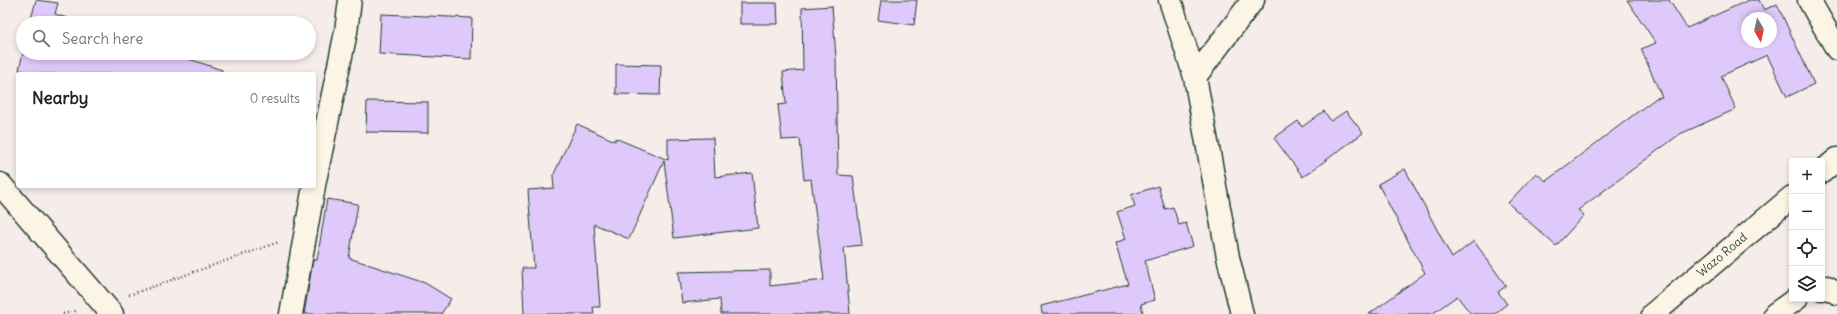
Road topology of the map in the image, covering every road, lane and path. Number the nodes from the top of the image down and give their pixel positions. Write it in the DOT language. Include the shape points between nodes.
graph roads {
  1 [pos="350,0"];
  2 [pos="1170,0"];
  3 [pos="1253,0"];
  4 [pos="1809,0"];
  5 [pos="1837,49"];
  6 [pos="1194,77"];
  7 [pos="1837,159"];
  8 [pos="1825,169"];
  9 [pos="316,176"];
  10 [pos="0,184"];
  11 [pos="314,188"];
  12 [pos="1789,200"];
  13 [pos="304,233"];
  14 [pos="1825,288"];
  15 [pos="1837,293"];
  16 [pos="1792,302"];
  17 [pos="108,309"];
  18 [pos="63,314"];
  19 [pos="291,314"];
  20 [pos="1242,314"];
  21 [pos="1653,314"];
  22 [pos="1775,314"];
  1 -- 9 [label="street" via="346,32"];
  2 -- 6 [label="street"];
  3 -- 6 [label="street"];
  4 -- 5 [label="street"];
  6 -- 20 [label="street" via="1228,257"];
  7 -- 8 [label="street"];
  10 -- 17 [label="street"];
  11 -- 13 [label="street"];
  12 -- 21 [label="street, Wazo Road"];
  13 -- 17 [label="path" via="160,285"];
  13 -- 19 [label="street"];
  14 -- 15 [label="street"];
  16 -- 22 [label="street"];
  17 -- 18 [label="path"];
}
